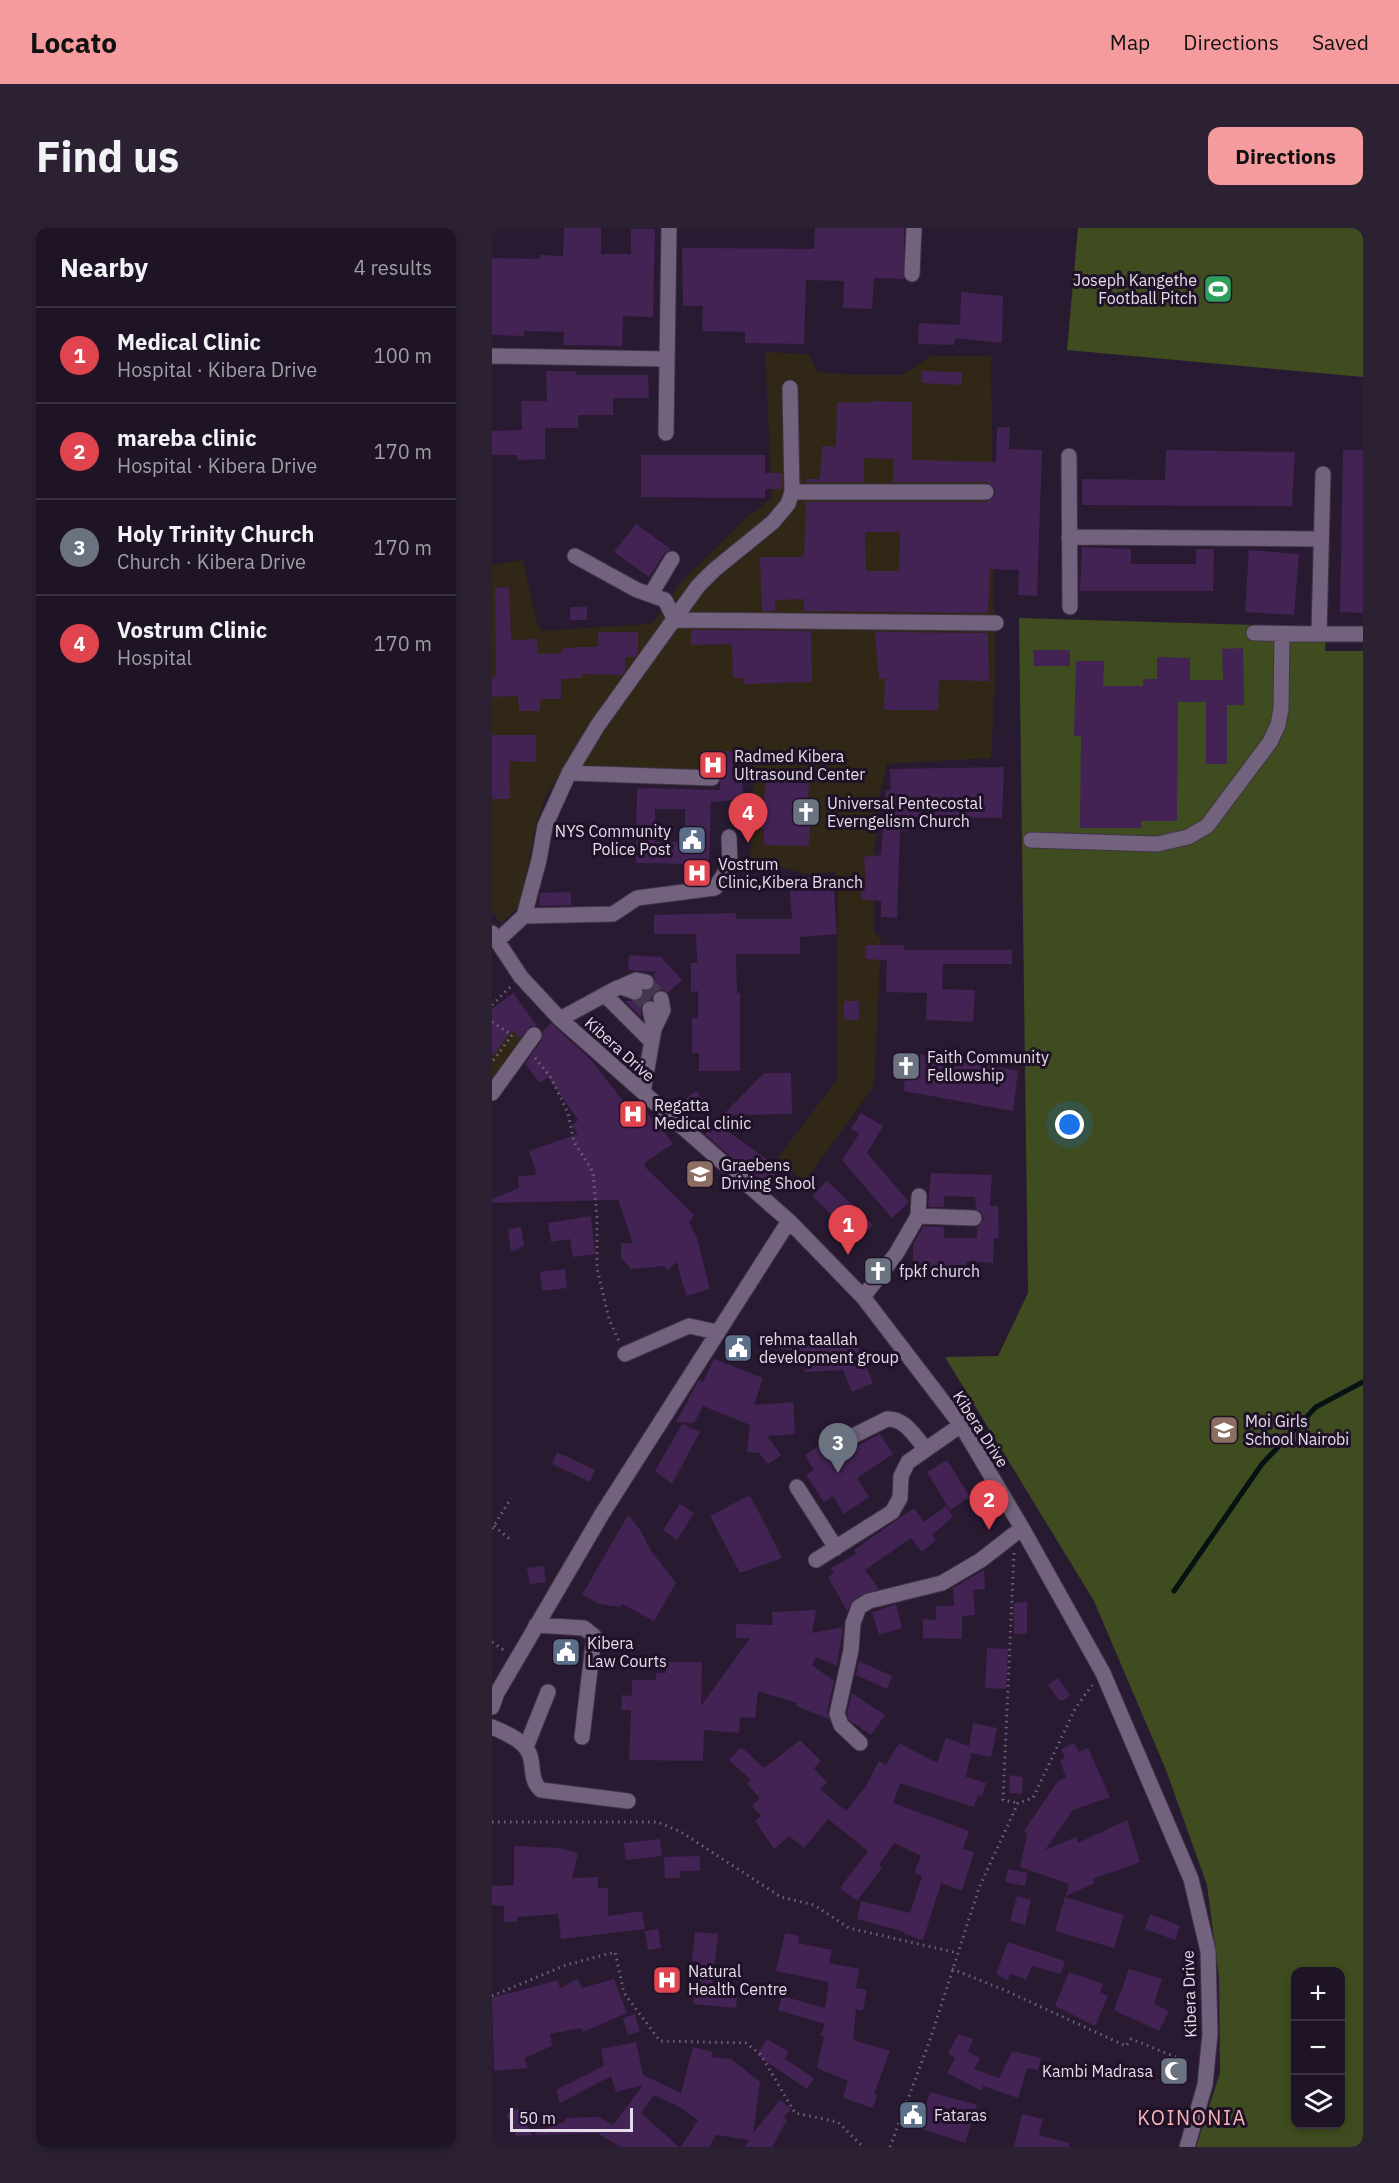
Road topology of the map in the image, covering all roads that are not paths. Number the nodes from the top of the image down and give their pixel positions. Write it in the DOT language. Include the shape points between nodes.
graph roads {
  1 [pos="669,228"];
  2 [pos="914,228"];
  3 [pos="912,274"];
  4 [pos="492,356"];
  5 [pos="667,359"];
  6 [pos="790,388"];
  7 [pos="666,433"];
  8 [pos="1069,456"];
  9 [pos="1323,474"];
  10 [pos="792,492"];
  11 [pos="986,492"];
  12 [pos="1069,537"];
  13 [pos="1320,539"];
  14 [pos="575,556"];
  15 [pos="672,559"];
  16 [pos="651,594"];
  17 [pos="1070,608"];
  18 [pos="675,620"];
  19 [pos="996,623"];
  20 [pos="1254,633"];
  21 [pos="1282,634"];
  22 [pos="1319,634"];
  23 [pos="1363,634"];
  24 [pos="569,772"];
  25 [pos="712,778"];
  26 [pos="729,837"];
  27 [pos="1031,840"];
  28 [pos="524,916"];
  29 [pos="495,937"];
  30 [pos="640,987"];
  31 [pos="611,992"];
  32 [pos="656,1004"];
  33 [pos="560,1019"];
  34 [pos="653,1035"];
  35 [pos="530,1041"];
  36 [pos="643,1092"];
  37 [pos="492,1093"];
  38 [pos="919,1196"];
  39 [pos="918,1216"];
  40 [pos="974,1218"];
  41 [pos="789,1221"];
  42 [pos="863,1297"];
  43 [pos="717,1332"];
  44 [pos="625,1354"];
  45 [pos="961,1425"];
  46 [pos="849,1438"];
  47 [pos="926,1449"];
  48 [pos="797,1487"];
  49 [pos="1022,1528"];
  50 [pos="836,1548"];
  51 [pos="816,1560"];
  52 [pos="536,1625"];
  53 [pos="548,1692"];
  54 [pos="492,1707"];
  55 [pos="492,1727"];
  56 [pos="582,1737"];
  57 [pos="860,1743"];
  58 [pos="526,1747"];
  59 [pos="628,1801"];
  60 [pos="1187,2147"];
  1 -- 5 [label="street"];
  2 -- 3 [label="street"];
  4 -- 5 [label="street"];
  5 -- 7 [label="street"];
  6 -- 10 [label="street"];
  8 -- 12 [label="street"];
  9 -- 13 [label="street"];
  10 -- 11 [label="street"];
  10 -- 18 [label="street" via="788,504 773,522 705,578"];
  12 -- 13 [label="street"];
  12 -- 17 [label="street"];
  13 -- 22 [label="street"];
  14 -- 16 [label="street"];
  15 -- 16 [label="street"];
  16 -- 18 [label="street" via="665,600"];
  18 -- 19 [label="street"];
  18 -- 24 [label="street" via="598,725"];
  20 -- 21 [label="street"];
  21 -- 22 [label="street"];
  21 -- 27 [label="street" via="1278,725 1270,742 1207,826 1188,837 1157,844"];
  22 -- 23 [label="street"];
  24 -- 25 [label="street"];
  24 -- 28 [label="street" via="545,826"];
  26 -- 28 [label="street" via="730,865 715,888 637,898 613,914"];
  28 -- 29 [label="street"];
  29 -- 33 [label="street, Kibera Drive" via="521,977"];
  30 -- 31 [label="street"];
  31 -- 33 [label="street"];
  31 -- 34 [label="street"];
  32 -- 34 [label="street"];
  33 -- 36 [label="street, Kibera Drive"];
  34 -- 36 [label="street"];
  35 -- 37 [label="street"];
  36 -- 41 [label="street, Kibera Drive"];
  38 -- 39 [label="street"];
  39 -- 40 [label="street"];
  39 -- 42 [label="street" via="896,1254"];
  41 -- 42 [label="street, Kibera Drive"];
  41 -- 43 [label="street"];
  42 -- 45 [label="street, Kibera Drive"];
  43 -- 44 [label="street" via="689,1326"];
  43 -- 52 [label="street"];
  45 -- 47 [label="street"];
  45 -- 49 [label="street, Kibera Drive"];
  46 -- 47 [label="street" via="893,1419 902,1422"];
  47 -- 50 [label="street" via="903,1468 900,1498 892,1512"];
  48 -- 50 [label="street"];
  49 -- 57 [label="street" via="981,1560 942,1583 859,1607 837,1714 841,1725"];
  49 -- 60 [label="street, Kibera Drive" via="1103,1673 1191,1879 1208,1951 1210,2034 1205,2085"];
  50 -- 51 [label="street"];
  52 -- 54 [label="street"];
  52 -- 56 [label="street" via="584,1628 594,1636"];
  53 -- 58 [label="street"];
  55 -- 58 [label="street"];
  58 -- 59 [label="street" via="532,1777 541,1790"];
}
